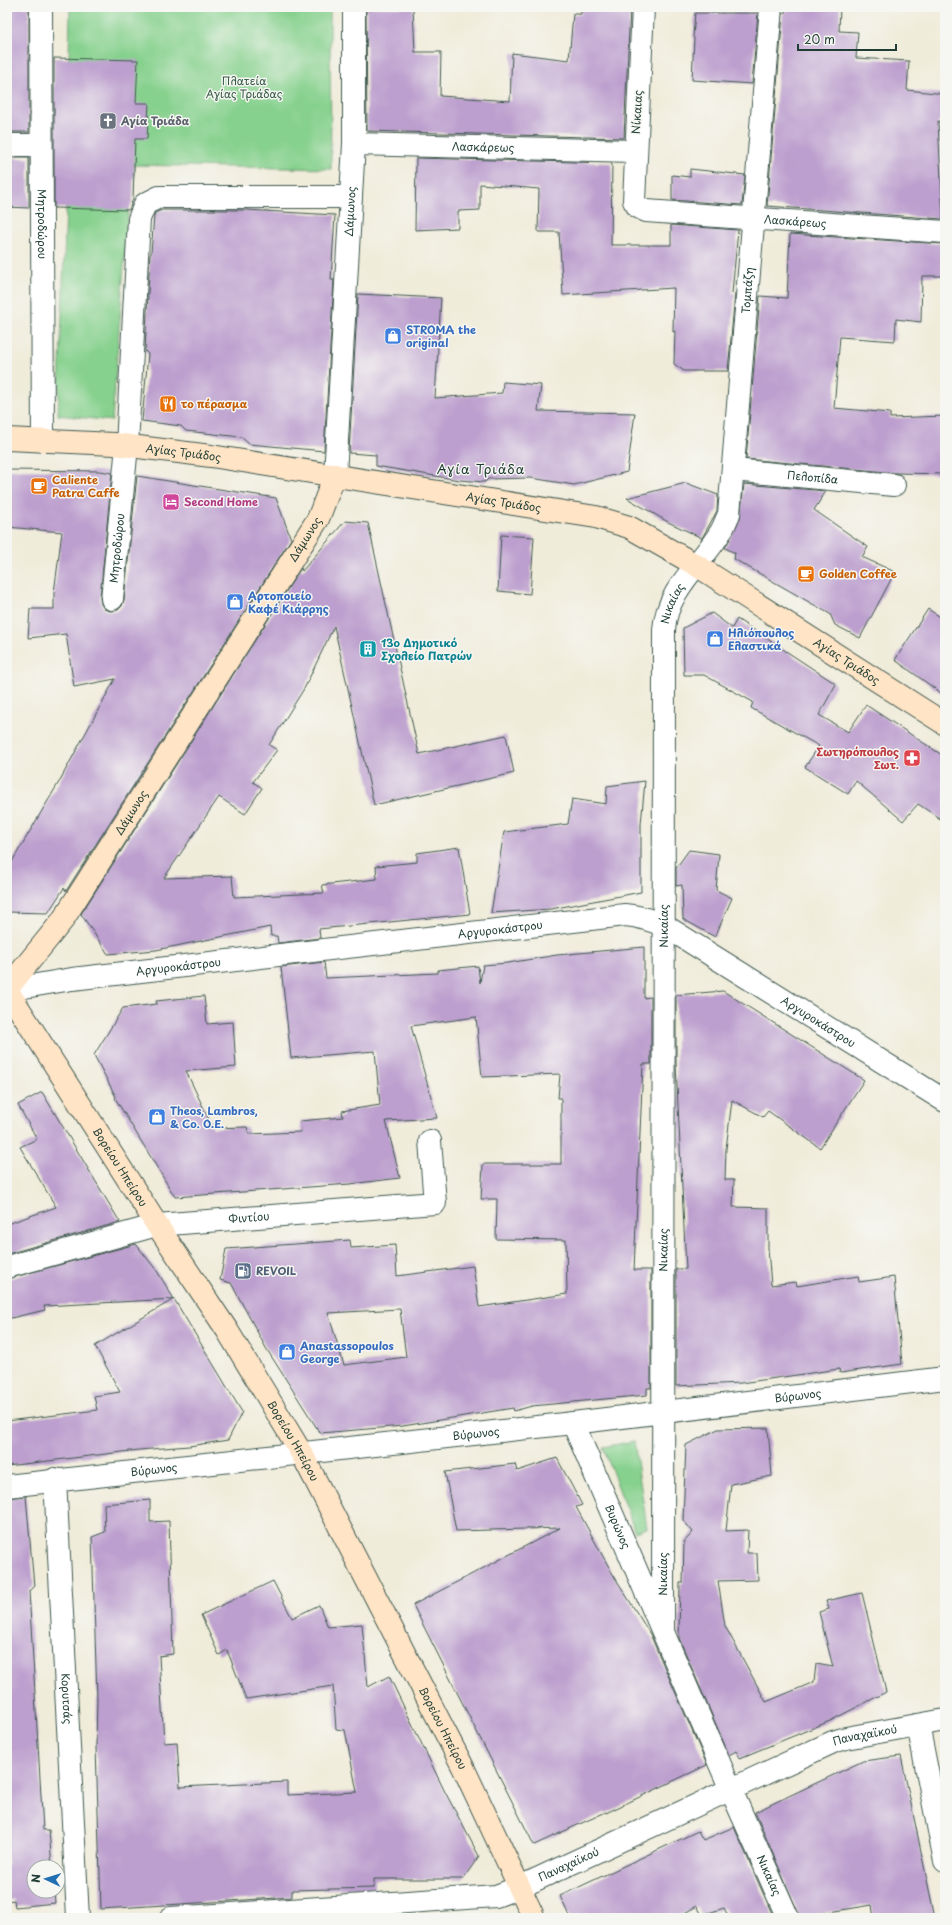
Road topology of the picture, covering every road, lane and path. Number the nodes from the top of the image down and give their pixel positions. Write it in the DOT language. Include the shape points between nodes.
graph roads {
  1 [pos="41,7"];
  2 [pos="354,7"];
  3 [pos="643,7"];
  4 [pos="771,7"];
  5 [pos="354,144"];
  6 [pos="7,145"];
  7 [pos="41,145"];
  8 [pos="635,151"];
  9 [pos="351,197"];
  10 [pos="646,211"];
  11 [pos="753,218"];
  12 [pos="945,232"];
  13 [pos="7,439"];
  14 [pos="43,441"];
  15 [pos="127,446"];
  16 [pos="732,470"];
  17 [pos="336,475"];
  18 [pos="894,485"];
  19 [pos="696,565"];
  20 [pos="112,599"];
  21 [pos="945,724"];
  22 [pos="665,926"];
  23 [pos="7,990"];
  24 [pos="945,1101"];
  25 [pos="430,1141"];
  26 [pos="157,1226"];
  27 [pos="7,1267"];
  28 [pos="945,1378"];
  29 [pos="663,1412"];
  30 [pos="573,1423"];
  31 [pos="302,1454"];
  32 [pos="55,1479"];
  33 [pos="7,1486"];
  34 [pos="663,1631"];
  35 [pos="945,1720"];
  36 [pos="918,1725"];
  37 [pos="731,1790"];
  38 [pos="945,1862"];
  39 [pos="520,1887"];
  40 [pos="333,1913"];
  41 [pos="78,1918"];
  42 [pos="171,1918"];
  43 [pos="534,1918"];
  44 [pos="788,1918"];
  1 -- 7 [label="street, Μητροδώρου"];
  2 -- 5 [label="street, Δάμωνος"];
  3 -- 8 [label="street, Νίκαιας"];
  4 -- 11 [label="street, Τομπάζη"];
  5 -- 8 [label="street, Λασκάρεως"];
  5 -- 9 [label="street, Δάμωνος"];
  6 -- 7 [label="street"];
  7 -- 14 [label="street, Μητροδώρου"];
  8 -- 10 [label="street, Νίκαιας" via="634,200 638,207"];
  9 -- 15 [label="street, Μητροδώρου" via="159,196 145,204 138,219"];
  9 -- 17 [label="street, Δάμωνος"];
  10 -- 11 [label="street, Λασκάρεως"];
  11 -- 12 [label="street, Λασκάρεως"];
  11 -- 16 [label="street, Τομπάζη"];
  13 -- 14 [label="main road, Αγίας Τριάδος"];
  14 -- 15 [label="main road, Αγίας Τριάδος"];
  15 -- 17 [label="main road, Αγίας Τριάδος"];
  15 -- 20 [label="street, Μητροδώρου"];
  16 -- 18 [label="street, Πελοπίδα"];
  16 -- 19 [label="street, Τομπάζη" via="729,514 720,532"];
  17 -- 19 [label="main road, Αγίας Τριάδος" via="596,517 629,527"];
  17 -- 23 [label="main road, Δάμωνος" via="318,519 62,921"];
  19 -- 21 [label="main road, Αγίας Τριάδος"];
  19 -- 22 [label="street, Νικαίας" via="673,597 664,620"];
  22 -- 23 [label="street, Αργυροκάστρου" via="647,918 625,915 106,975 32,984"];
  22 -- 24 [label="street, Αργυροκάστρου"];
  22 -- 29 [label="street, Νικαίας"];
  23 -- 26 [label="main road, Βορείου Ηπείρου"];
  25 -- 26 [label="street, Φιντίου" via="435,1203"];
  26 -- 27 [label="street, Φιντίου"];
  26 -- 31 [label="main road, Βορείου Ηπείρου" via="227,1330"];
  28 -- 29 [label="street, Βύρωνος"];
  29 -- 30 [label="street, Βύρωνος"];
  29 -- 34 [label="street, Νικαίας"];
  30 -- 31 [label="street, Βύρωνος"];
  30 -- 34 [label="street, Βυρώνος"];
  31 -- 32 [label="street, Βύρωνος"];
  31 -- 39 [label="main road, Βορείου Ηπείρου" via="463,1767"];
  32 -- 33 [label="street, Βύρωνος"];
  32 -- 41 [label="street, Κορυτσάς"];
  34 -- 37 [label="street, Νικαίας"];
  35 -- 36 [label="street, Παναχαϊκού"];
  36 -- 37 [label="street, Παναχαϊκού" via="840,1740"];
  36 -- 38 [label="street"];
  37 -- 39 [label="street, Παναχαϊκού"];
  37 -- 44 [label="street, Νικαίας"];
  39 -- 40 [label="street, Παναχαϊκού" via="484,1898"];
  39 -- 43 [label="main road, Βορείου Ηπείρου"];
  40 -- 42 [label="street, Παναχαϊκού"];
}
